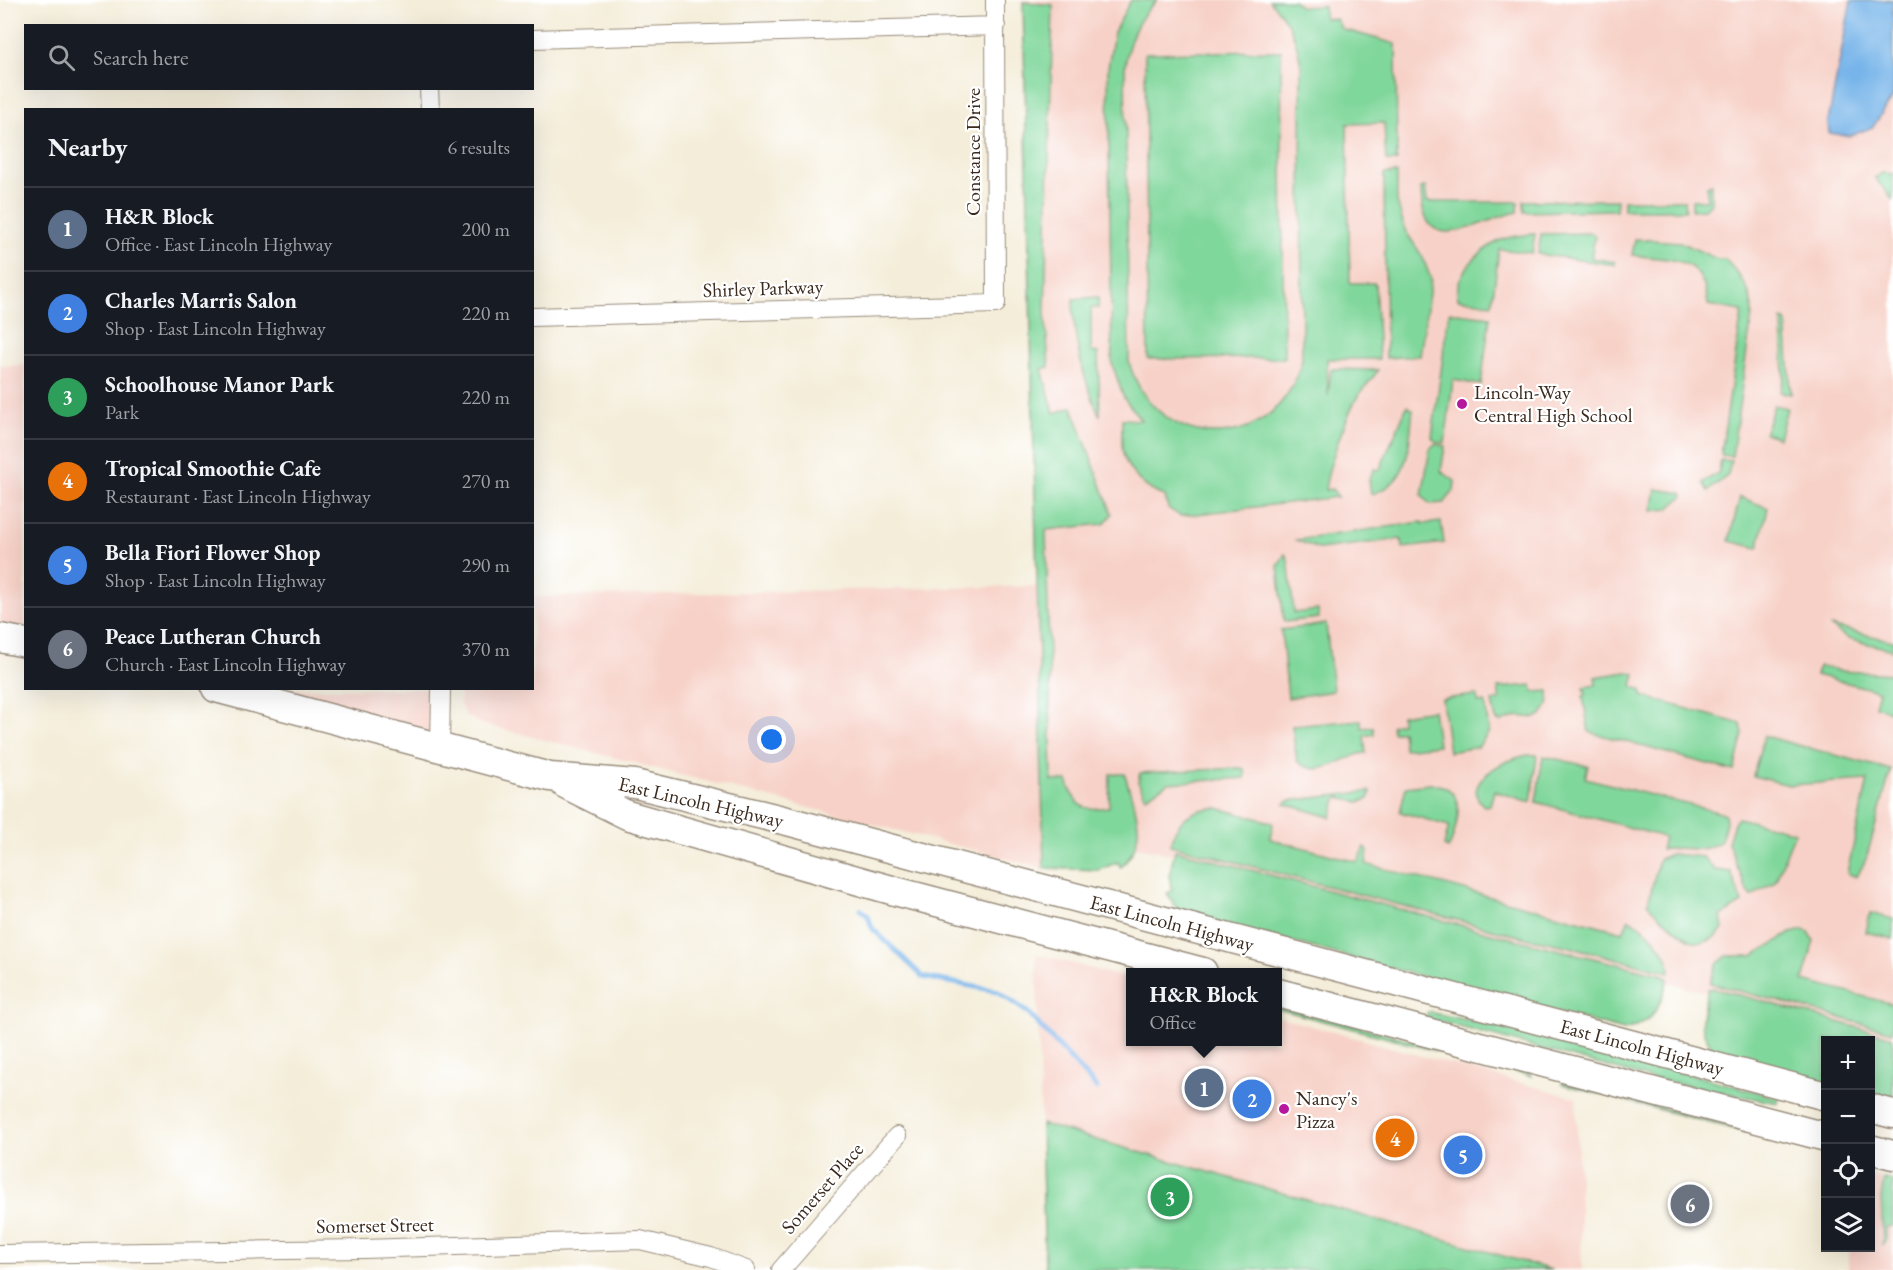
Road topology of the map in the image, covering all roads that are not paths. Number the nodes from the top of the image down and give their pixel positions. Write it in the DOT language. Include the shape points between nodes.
graph roads {
  1 [pos="995,0"];
  2 [pos="996,26"];
  3 [pos="534,39"];
  4 [pos="429,90"];
  5 [pos="430,108"];
  6 [pos="996,304"];
  7 [pos="534,317"];
  8 [pos="0,638"];
  9 [pos="24,643"];
  10 [pos="223,690"];
  11 [pos="441,690"];
  12 [pos="440,748"];
  13 [pos="550,777"];
  14 [pos="1188,968"];
  15 [pos="1282,994"];
  16 [pos="1821,1095"];
  17 [pos="1875,1109"];
  18 [pos="1893,1114"];
  19 [pos="897,1136"];
  20 [pos="1821,1136"];
  21 [pos="1875,1150"];
  22 [pos="1893,1155"];
  23 [pos="0,1254"];
  24 [pos="746,1270"];
  25 [pos="781,1270"];
  1 -- 2 [label="street, Constance Drive"];
  2 -- 3 [label="street"];
  2 -- 6 [label="street, Constance Drive"];
  4 -- 5 [label="street"];
  6 -- 7 [label="street, Shirley Parkway"];
  8 -- 9 [label="main road"];
  10 -- 12 [label="main road, East Lincoln Highway"];
  11 -- 12 [label="street"];
  12 -- 13 [label="main road, East Lincoln Highway"];
  13 -- 14 [label="main road, East Lincoln Highway" via="627,815"];
  13 -- 16 [label="main road, East Lincoln Highway" via="635,784 745,811"];
  15 -- 20 [label="main road, East Lincoln Highway"];
  17 -- 18 [label="main road"];
  19 -- 25 [label="street, Somerset Place"];
  21 -- 22 [label="main road"];
  23 -- 24 [label="street, Somerset Street" via="640,1240"];
}
